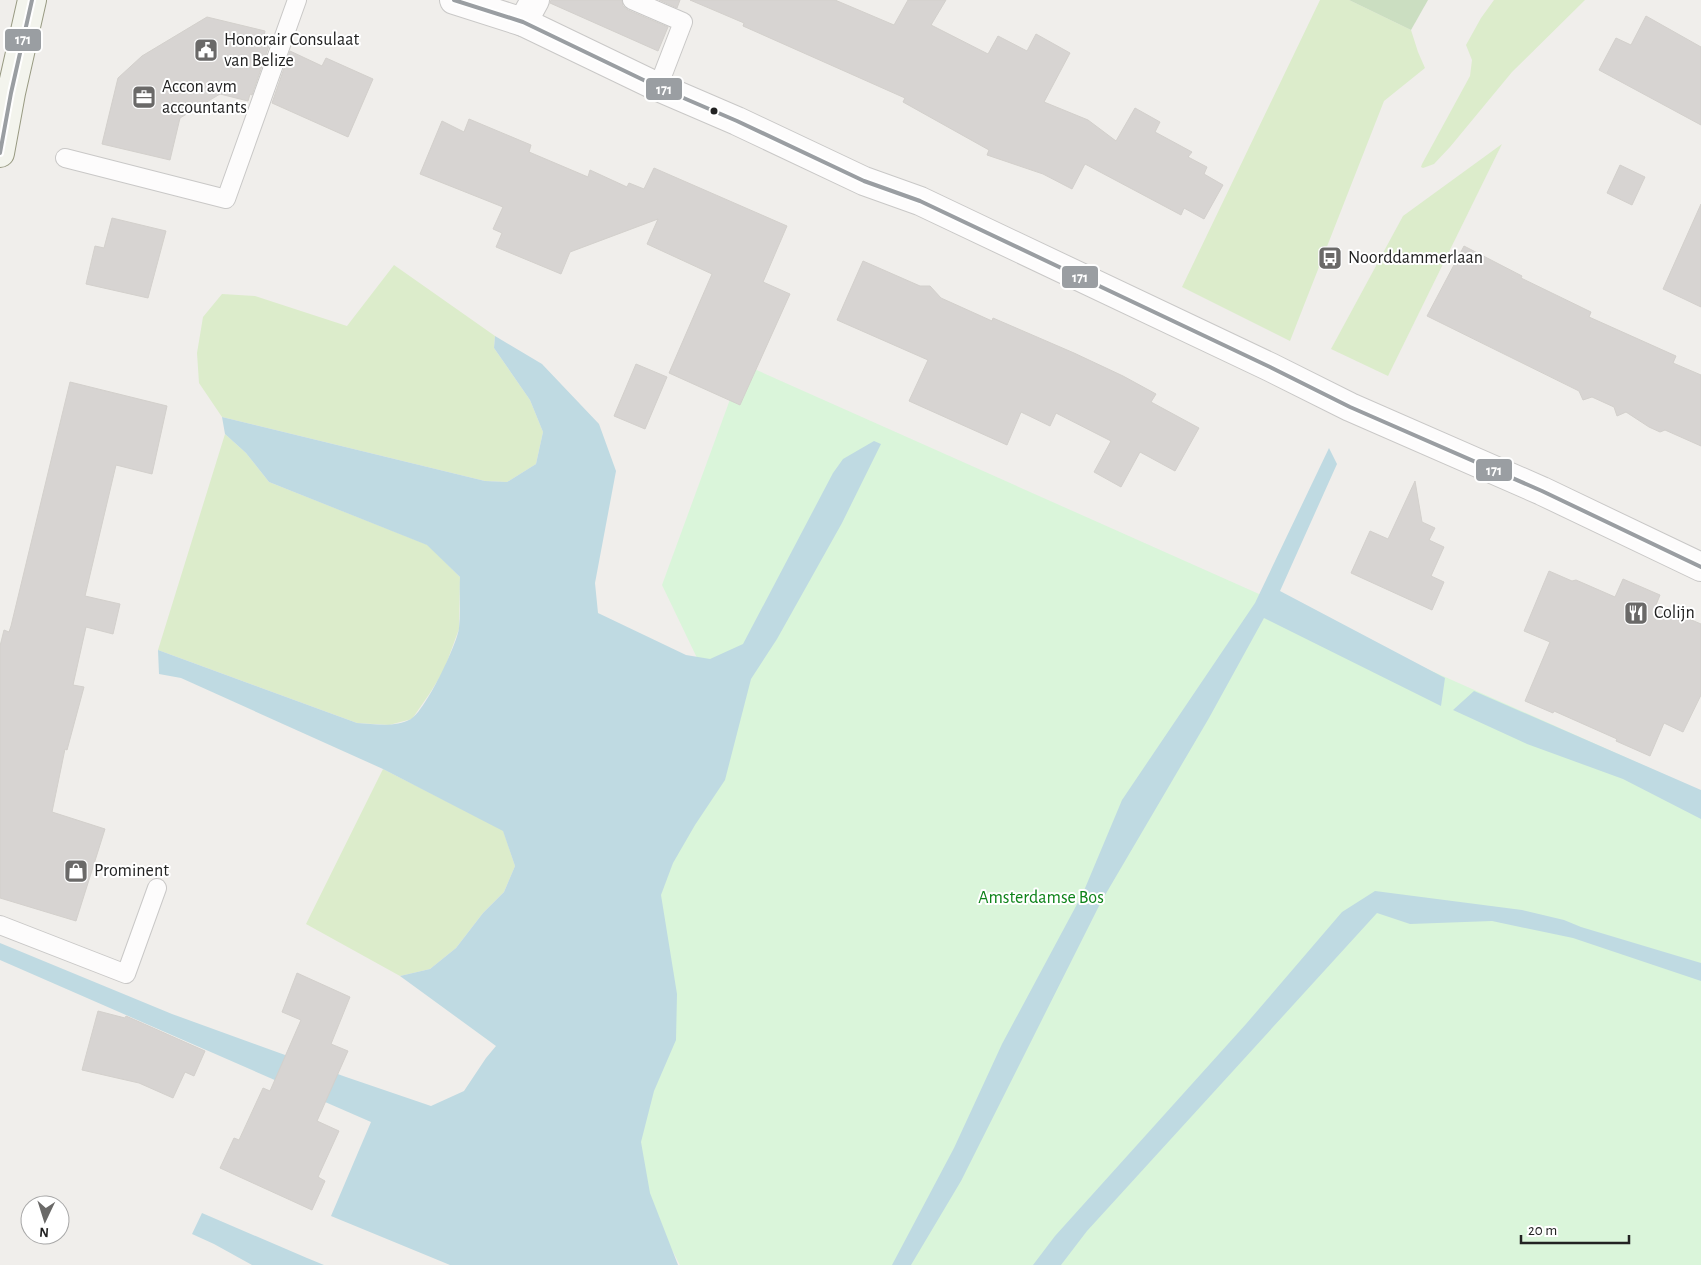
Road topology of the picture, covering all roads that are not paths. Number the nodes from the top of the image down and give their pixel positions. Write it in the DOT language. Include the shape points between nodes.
graph roads {
  1 [pos="32,0"];
  2 [pos="297,0"];
  3 [pos="454,0"];
  4 [pos="632,0"];
  5 [pos="529,11"];
  6 [pos="658,86"];
  7 [pos="0,153"];
  8 [pos="65,158"];
  9 [pos="1701,567"];
  10 [pos="157,888"];
  11 [pos="0,925"];
  1 -- 7 [label="main road"];
  2 -- 8 [label="lane" via="226,199"];
  3 -- 5 [label="street"];
  4 -- 6 [label="lane" via="683,22"];
  5 -- 6 [label="street"];
  6 -- 9 [label="street" via="864,181 920,201 1350,408 1542,491"];
  10 -- 11 [label="lane" via="126,974"];
}
